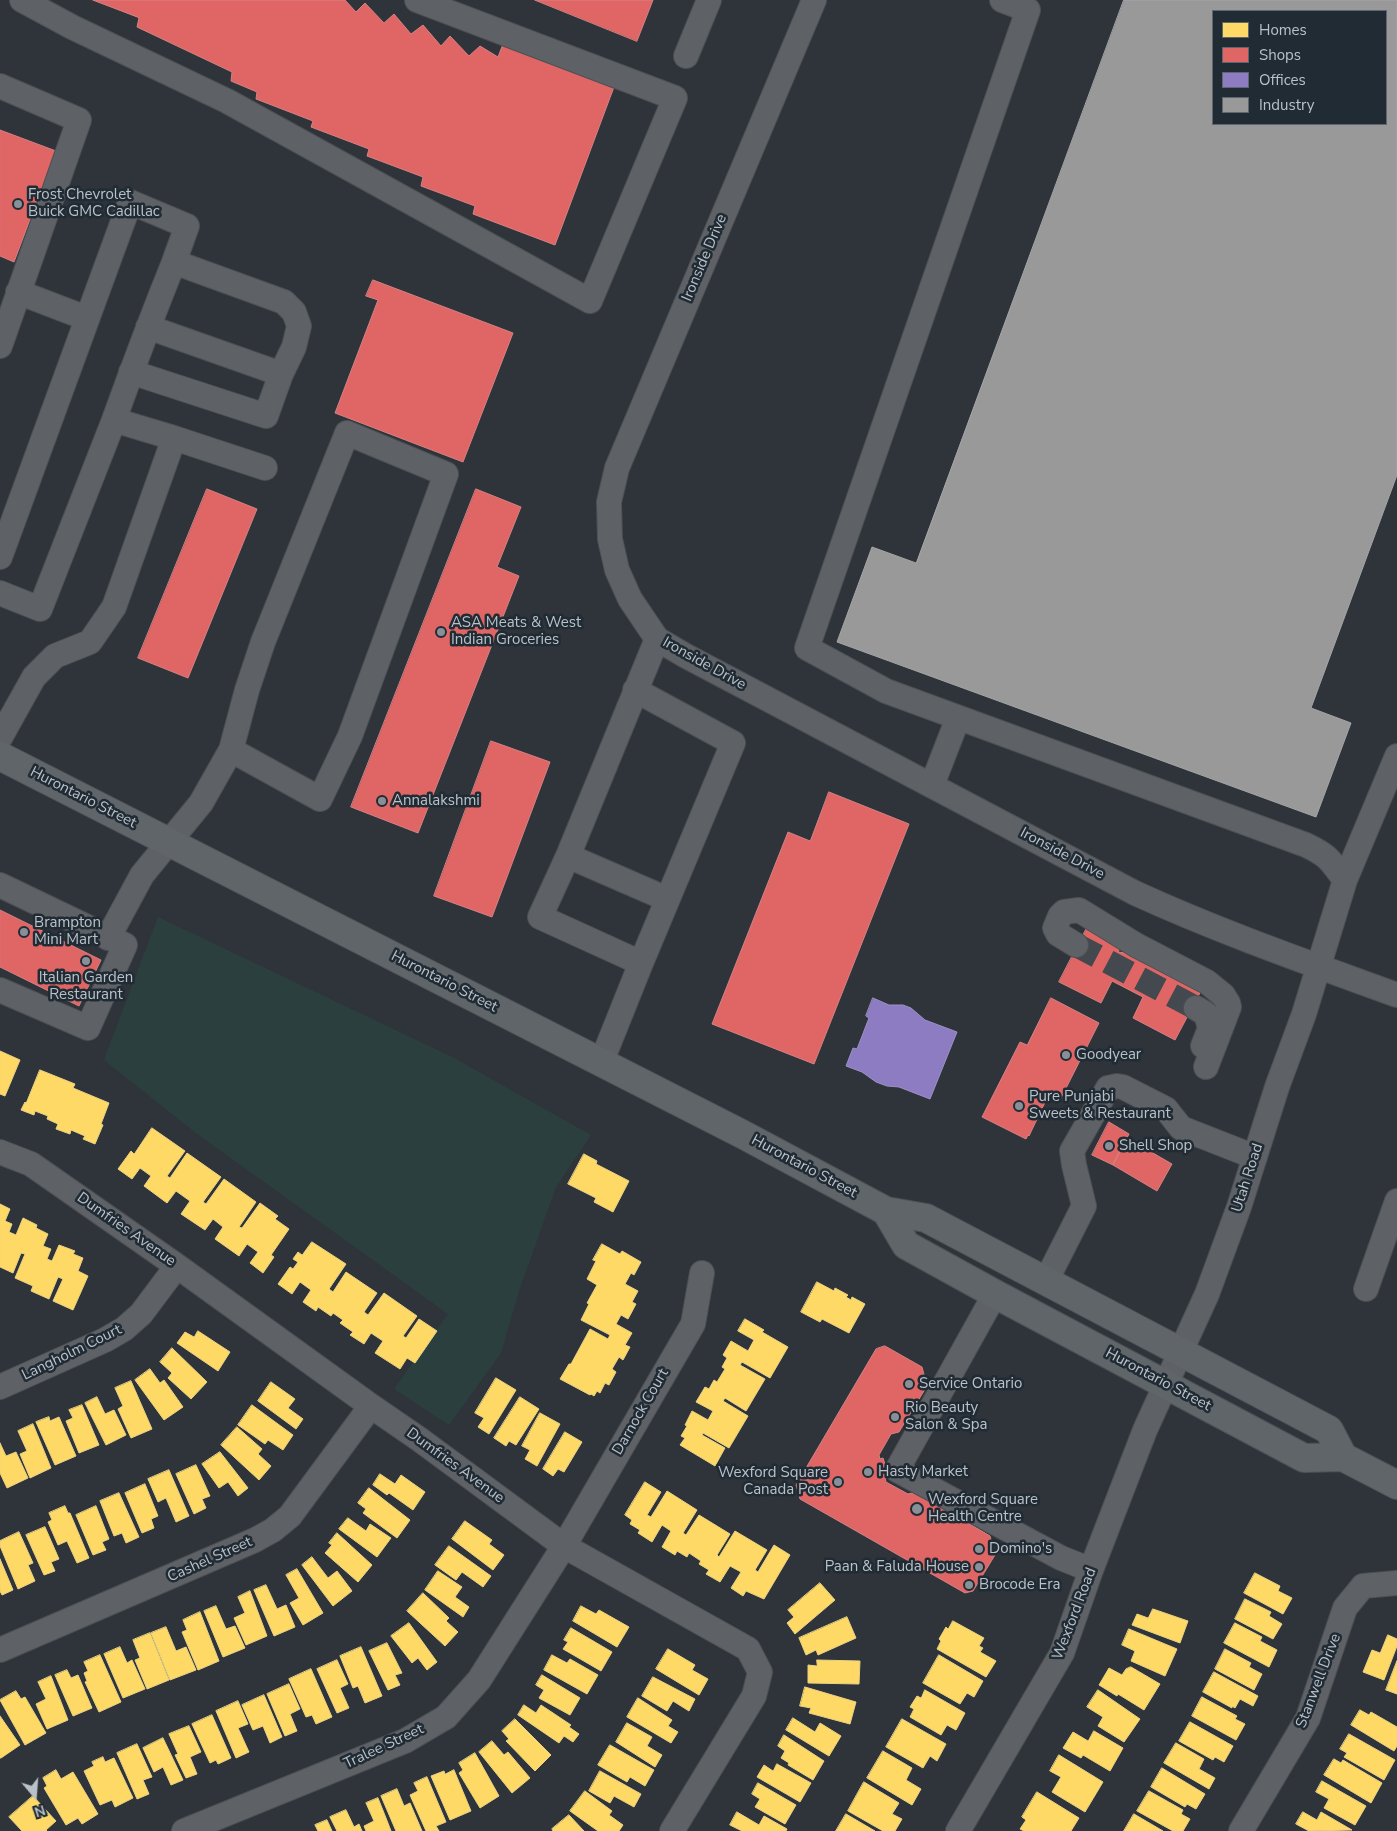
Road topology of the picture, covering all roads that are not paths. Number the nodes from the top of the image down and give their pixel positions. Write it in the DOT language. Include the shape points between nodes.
graph roads {
  1 [pos="22,0"];
  2 [pos="417,0"];
  3 [pos="709,0"];
  4 [pos="814,0"];
  5 [pos="1002,0"];
  6 [pos="1030,5"];
  7 [pos="686,56"];
  8 [pos="0,86"];
  9 [pos="174,262"];
  10 [pos="18,292"];
  11 [pos="86,318"];
  12 [pos="148,327"];
  13 [pos="0,346"];
  14 [pos="131,372"];
  15 [pos="281,374"];
  16 [pos="114,420"];
  17 [pos="174,438"];
  18 [pos="265,468"];
  19 [pos="0,557"];
  20 [pos="0,593"];
  21 [pos="658,639"];
  22 [pos="635,690"];
  23 [pos="958,718"];
  24 [pos="0,738"];
  25 [pos="231,750"];
  26 [pos="0,756"];
  27 [pos="1397,756"];
  28 [pos="932,785"];
  29 [pos="170,841"];
  30 [pos="568,856"];
  31 [pos="1345,880"];
  32 [pos="0,885"];
  33 [pos="667,900"];
  34 [pos="108,938"];
  35 [pos="1076,945"];
  36 [pos="641,963"];
  37 [pos="1318,966"];
  38 [pos="0,990"];
  39 [pos="1397,995"];
  40 [pos="1196,1008"];
  41 [pos="602,1063"];
  42 [pos="0,1152"];
  43 [pos="1255,1157"];
  44 [pos="1397,1201"];
  45 [pos="886,1211"];
  46 [pos="177,1266"];
  47 [pos="702,1273"];
  48 [pos="1046,1281"];
  49 [pos="1366,1289"];
  50 [pos="995,1294"];
  51 [pos="1180,1352"];
  52 [pos="1166,1384"];
  53 [pos="0,1387"];
  54 [pos="371,1406"];
  55 [pos="1343,1457"];
  56 [pos="1397,1485"];
  57 [pos="564,1546"];
  58 [pos="1091,1570"];
  59 [pos="1397,1582"];
  60 [pos="0,1650"];
  61 [pos="184,1831"];
  62 [pos="672,1831"];
  63 [pos="958,1831"];
  64 [pos="1242,1831"];
  1 -- 2 [label="street" via="228,101 590,301 674,98"];
  3 -- 7 [label="street"];
  4 -- 21 [label="street, Ironside Drive" via="617,468 609,502 610,539 617,570 630,599"];
  5 -- 6 [label="street"];
  6 -- 23 [label="street" via="807,648 886,691"];
  8 -- 10 [label="street" via="79,120"];
  9 -- 11 [label="street" via="187,226 130,202"];
  9 -- 12 [label="street"];
  9 -- 15 [label="street" via="284,302 294,312 299,326 294,347"];
  10 -- 11 [label="street"];
  10 -- 13 [label="street"];
  11 -- 19 [label="street"];
  12 -- 14 [label="street"];
  12 -- 15 [label="street"];
  14 -- 15 [label="street" via="266,416"];
  14 -- 16 [label="street"];
  16 -- 17 [label="street"];
  16 -- 20 [label="street" via="40,609"];
  17 -- 18 [label="street"];
  17 -- 24 [label="street" via="114,608 90,642 55,656 34,677"];
  21 -- 22 [label="street"];
  21 -- 28 [label="street, Ironside Drive"];
  22 -- 30 [label="street"];
  22 -- 33 [label="street" via="733,743"];
  23 -- 28 [label="street"];
  23 -- 31 [label="street" via="1323,853"];
  25 -- 25 [label="street" via="320,799 350,736 446,474 347,433 263,642"];
  25 -- 29 [label="street" via="200,803"];
  26 -- 29 [label="main road, Hurontario Street"];
  27 -- 31 [label="street, Utah Road"];
  28 -- 37 [label="street, Ironside Drive" via="1150,899"];
  29 -- 34 [label="street" via="142,874"];
  29 -- 41 [label="main road, Hurontario Street"];
  30 -- 33 [label="street"];
  30 -- 36 [label="street" via="540,917"];
  31 -- 37 [label="street, Utah Road"];
  32 -- 34 [label="street"];
  33 -- 36 [label="street"];
  34 -- 38 [label="street" via="126,945 88,1028"];
  35 -- 40 [label="street" via="1058,934 1055,928 1064,912 1079,910 1220,990 1229,1007 1201,1065 1210,1028 1206,1014"];
  36 -- 41 [label="street"];
  37 -- 39 [label="street, Ironside Drive"];
  37 -- 43 [label="street, Utah Road"];
  41 -- 45 [label="main road, Hurontario Street"];
  42 -- 46 [label="street, Dumfries Avenue" via="30,1164"];
  43 -- 48 [label="street" via="1182,1128 1166,1109 1123,1087 1108,1088 1072,1151 1084,1206"];
  43 -- 51 [label="street, Utah Road" via="1207,1294"];
  44 -- 49 [label="street"];
  45 -- 48 [label="main road, Hurontario Street" via="926,1218"];
  45 -- 50 [label="main road, Hurontario Street" via="906,1245"];
  46 -- 53 [label="street, Langholm Court" via="141,1314 124,1328 105,1340"];
  46 -- 54 [label="street, Dumfries Avenue"];
  47 -- 57 [label="street, Darnock Court" via="693,1324"];
  48 -- 51 [label="main road, Hurontario Street"];
  50 -- 52 [label="main road, Hurontario Street"];
  50 -- 58 [label="street" via="898,1470 1061,1558"];
  51 -- 52 [label="street, Utah Road"];
  51 -- 55 [label="main road, Hurontario Street" via="1329,1430"];
  52 -- 55 [label="main road, Hurontario Street" via="1304,1458"];
  52 -- 58 [label="street, Wexford Road"];
  54 -- 57 [label="street, Dumfries Avenue"];
  54 -- 60 [label="street, Cashel Street" via="290,1516 274,1530"];
  55 -- 56 [label="main road, Hurontario Street"];
  57 -- 61 [label="street, Tralee Street" via="479,1680 446,1717 405,1741"];
  57 -- 62 [label="street, Dumfries Avenue" via="748,1649 760,1672 754,1696"];
  58 -- 63 [label="street, Wexford Road" via="1062,1653"];
  59 -- 64 [label="street, Stanwell Drive" via="1363,1586 1346,1608 1308,1718"];
}
